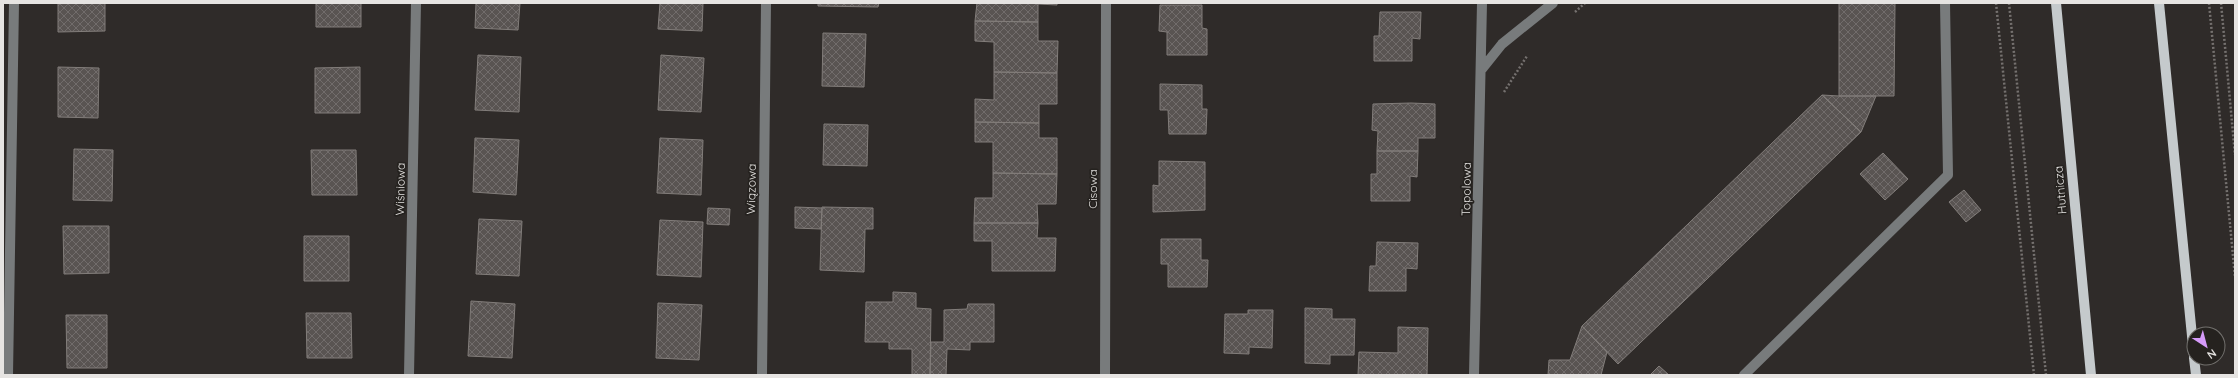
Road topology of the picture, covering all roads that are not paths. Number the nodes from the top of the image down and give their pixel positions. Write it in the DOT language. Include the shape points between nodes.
graph roads {
  1 [pos="14,3"];
  2 [pos="416,3"];
  3 [pos="766,3"];
  4 [pos="1106,3"];
  5 [pos="1482,3"];
  6 [pos="1553,3"];
  7 [pos="1945,3"];
  8 [pos="2056,3"];
  9 [pos="2159,3"];
  10 [pos="1482,69"];
  11 [pos="2191,326"];
  12 [pos="8,375"];
  13 [pos="409,375"];
  14 [pos="762,375"];
  15 [pos="1105,375"];
  16 [pos="1474,375"];
  17 [pos="1744,375"];
  18 [pos="2091,375"];
  1 -- 12 [label="street"];
  2 -- 13 [label="street, Wiśniowa"];
  3 -- 14 [label="street, Wiązowa"];
  4 -- 15 [label="street, Cisowa"];
  5 -- 10 [label="street, Topolowa"];
  6 -- 10 [label="street" via="1502,44"];
  7 -- 17 [label="street" via="1948,175"];
  8 -- 18 [label="main road, Hutnicza"];
  9 -- 11 [label="main road"];
  10 -- 16 [label="street, Topolowa"];
}
